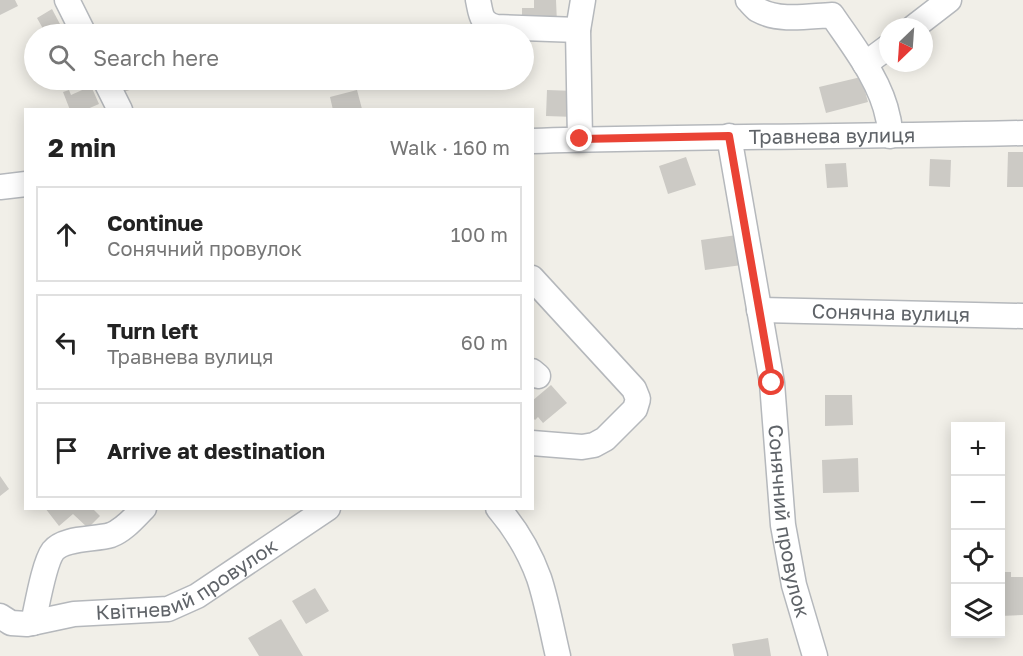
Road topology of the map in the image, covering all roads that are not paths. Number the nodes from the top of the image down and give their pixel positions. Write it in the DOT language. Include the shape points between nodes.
graph roads {
  1 [pos="67,0"];
  2 [pos="478,0"];
  3 [pos="583,0"];
  4 [pos="748,0"];
  5 [pos="950,0"];
  6 [pos="835,7"];
  7 [pos="926,18"];
  8 [pos="79,24"];
  9 [pos="487,24"];
  10 [pos="534,28"];
  11 [pos="578,30"];
  12 [pos="879,54"];
  13 [pos="865,64"];
  14 [pos="110,90"];
  15 [pos="119,108"];
  16 [pos="1023,134"];
  17 [pos="729,136"];
  18 [pos="890,136"];
  19 [pos="580,139"];
  20 [pos="534,141"];
  21 [pos="24,184"];
  22 [pos="0,187"];
  23 [pos="534,280"];
  24 [pos="759,310"];
  25 [pos="1023,316"];
  26 [pos="534,443"];
  27 [pos="142,510"];
  28 [pos="325,510"];
  29 [pos="500,510"];
  30 [pos="0,616"];
  31 [pos="33,623"];
  32 [pos="558,656"];
  33 [pos="815,656"];
  1 -- 8 [label="street"];
  2 -- 9 [label="street"];
  3 -- 11 [label="street"];
  4 -- 6 [label="street" via="758,10 775,16 793,17"];
  5 -- 7 [label="street"];
  6 -- 13 [label="street"];
  10 -- 11 [label="street"];
  11 -- 19 [label="street"];
  12 -- 13 [label="street"];
  13 -- 18 [label="street" via="884,103"];
  14 -- 15 [label="street"];
  16 -- 18 [label="street, Травнева вулиця"];
  17 -- 18 [label="street, Травнева вулиця"];
  17 -- 19 [label="street, Травнева вулиця"];
  17 -- 24 [label="street, Сонячний провулок"];
  19 -- 20 [label="street, Травнева вулиця"];
  21 -- 22 [label="street"];
  23 -- 26 [label="street" via="634,389 638,399 635,409 594,445"];
  24 -- 25 [label="street, Сонячна вулиця"];
  24 -- 33 [label="street, Сонячний провулок" via="772,383 783,525 794,585"];
  27 -- 31 [label="street" via="111,535 61,544 53,551"];
  28 -- 31 [label="street, Квітневий провулок" via="197,597 168,609 74,614"];
  29 -- 32 [label="street" via="524,547 538,578"];
  30 -- 31 [label="street, Квітневий провулок" via="11,623"];
}
